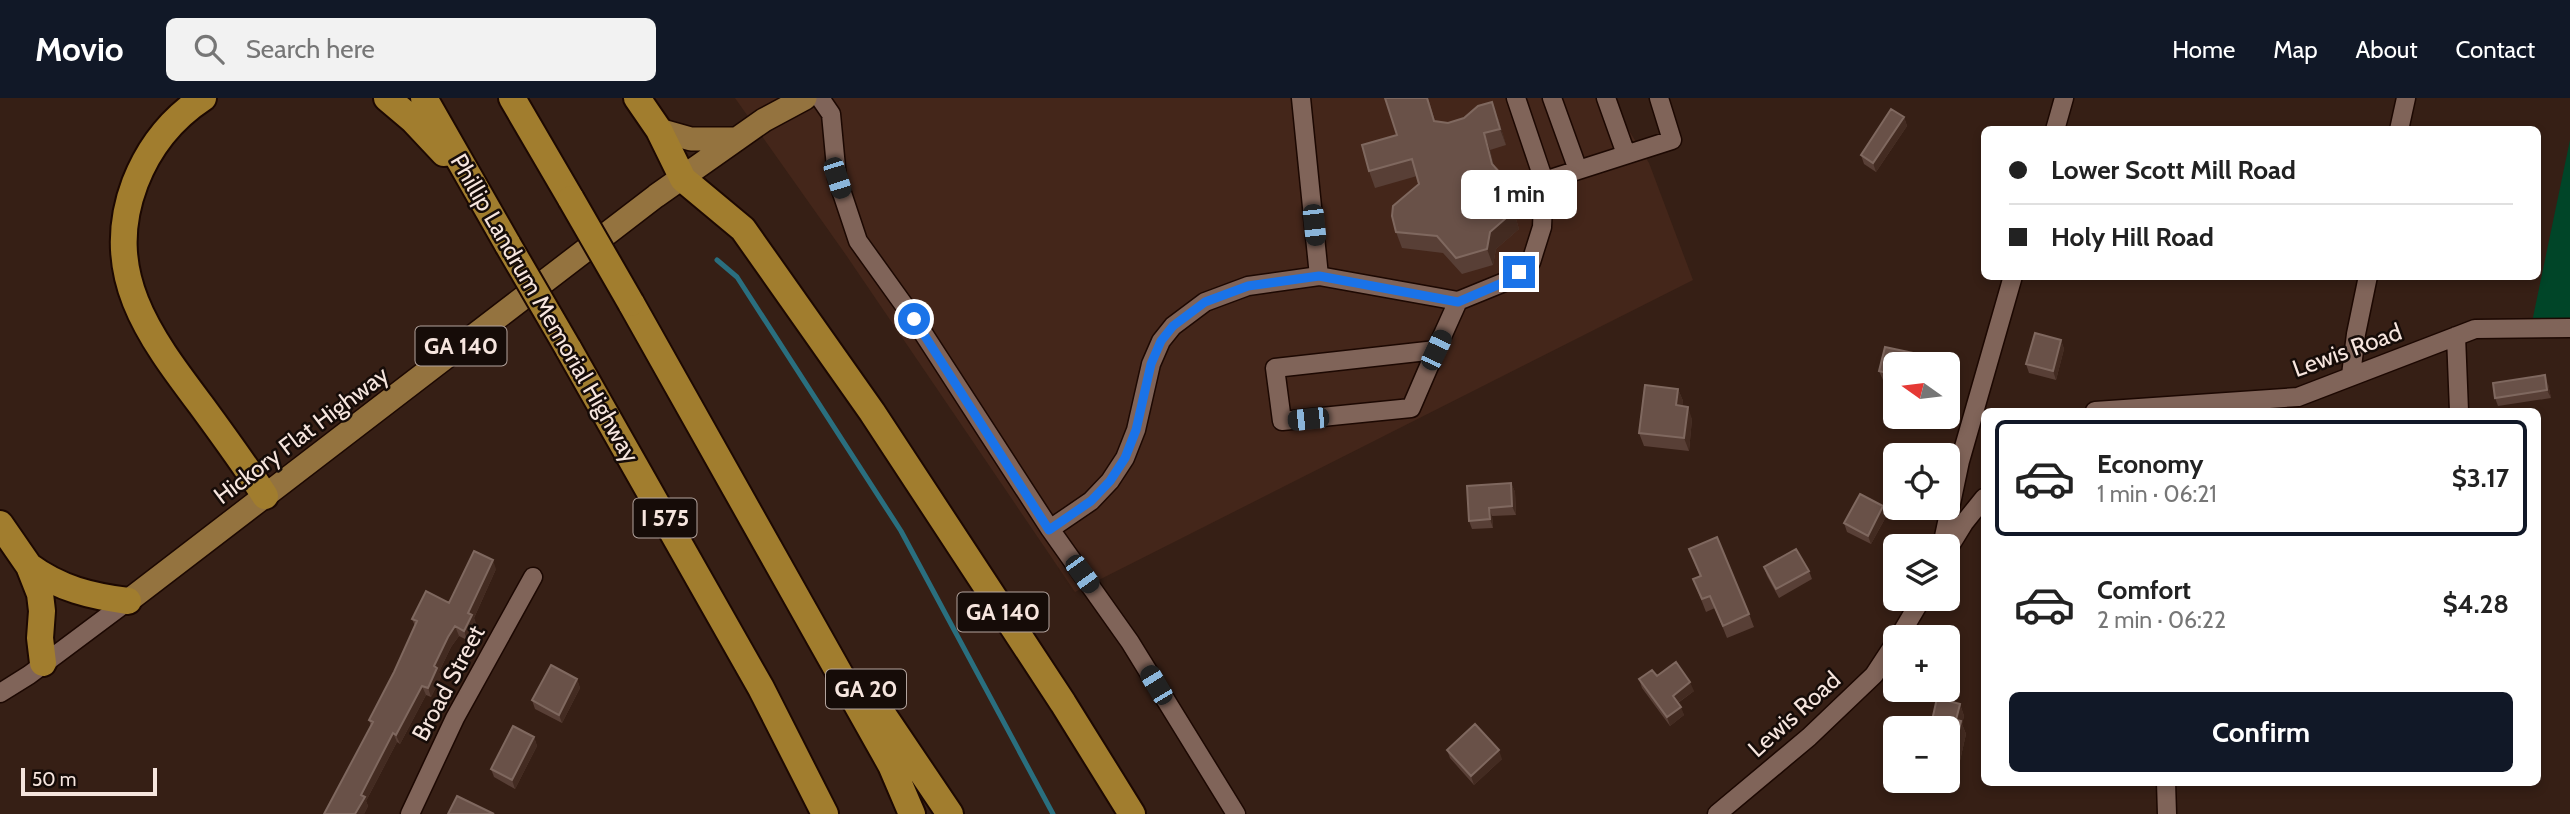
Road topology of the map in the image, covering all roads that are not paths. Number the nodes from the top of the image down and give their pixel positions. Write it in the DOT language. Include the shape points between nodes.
graph roads {
  1 [pos="203,98"];
  2 [pos="387,98"];
  3 [pos="425,98"];
  4 [pos="512,98"];
  5 [pos="637,98"];
  6 [pos="805,98"];
  7 [pos="820,98"];
  8 [pos="1301,98"];
  9 [pos="1516,98"];
  10 [pos="1552,98"];
  11 [pos="1606,98"];
  12 [pos="1659,98"];
  13 [pos="2064,98"];
  14 [pos="2406,98"];
  15 [pos="2056,126"];
  16 [pos="2400,126"];
  17 [pos="659,130"];
  18 [pos="736,139"];
  19 [pos="1626,154"];
  20 [pos="1578,170"];
  21 [pos="683,179"];
  22 [pos="1544,181"];
  23 [pos="472,182"];
  24 [pos="1319,276"];
  25 [pos="2011,280"];
  26 [pos="2367,280"];
  27 [pos="1458,302"];
  28 [pos="2570,328"];
  29 [pos="2456,336"];
  30 [pos="1436,350"];
  31 [pos="2351,375"];
  32 [pos="2138,408"];
  33 [pos="2459,408"];
  34 [pos="265,496"];
  35 [pos="1981,502"];
  36 [pos="0,524"];
  37 [pos="1049,530"];
  38 [pos="1945,534"];
  39 [pos="1957,534"];
  40 [pos="29,566"];
  41 [pos="779,566"];
  42 [pos="533,577"];
  43 [pos="128,601"];
  44 [pos="1883,661"];
  45 [pos="43,663"];
  46 [pos="0,693"];
  47 [pos="2166,786"];
  48 [pos="410,814"];
  49 [pos="825,814"];
  50 [pos="912,814"];
  51 [pos="950,814"];
  52 [pos="1132,814"];
  53 [pos="1236,814"];
  54 [pos="1717,814"];
  55 [pos="2167,814"];
  1 -- 34 [label="highway" via="172,123 140,169 124,224 128,281 136,306 164,356"];
  2 -- 23 [label="highway"];
  3 -- 23 [label="highway, Phillip Landrum Memorial Highway / I 575"];
  4 -- 41 [label="highway, bridge"];
  5 -- 17 [label="highway"];
  6 -- 18 [label="main road, Hickory Flat Highway / GA 140"];
  7 -- 37 [label="street" via="831,114 837,178 858,241 914,319"];
  8 -- 24 [label="street"];
  9 -- 22 [label="street"];
  10 -- 20 [label="street"];
  11 -- 19 [label="street"];
  12 -- 19 [label="street" via="1672,140"];
  13 -- 15 [label="street"];
  14 -- 16 [label="street"];
  17 -- 18 [label="main road" via="691,139"];
  17 -- 21 [label="highway"];
  18 -- 21 [label="main road, Hickory Flat Highway / GA 140"];
  19 -- 20 [label="street"];
  20 -- 22 [label="street"];
  21 -- 34 [label="main road, Hickory Flat Highway / GA 140"];
  21 -- 52 [label="highway, GA 140" via="743,229 872,412"];
  22 -- 27 [label="street" via="1542,227 1531,262 1507,281"];
  23 -- 49 [label="highway, Phillip Landrum Memorial Highway / I 575, bridge" via="761,688"];
  24 -- 27 [label="street"];
  24 -- 37 [label="street" via="1248,286 1205,302 1173,326 1151,364 1125,458 1091,501"];
  25 -- 38 [label="street"];
  26 -- 31 [label="street"];
  27 -- 30 [label="street"];
  28 -- 29 [label="street, Lewis Road" via="2475,328"];
  29 -- 31 [label="street, Lewis Road"];
  29 -- 33 [label="street"];
  30 -- 30 [label="street" via="1275,368 1282,421 1411,408"];
  31 -- 32 [label="street, Lewis Road" via="2298,397"];
  34 -- 43 [label="main road, Hickory Flat Highway"];
  35 -- 39 [label="street"];
  36 -- 40 [label="highway"];
  37 -- 53 [label="street" via="1130,642"];
  40 -- 43 [label="highway" via="64,587"];
  40 -- 45 [label="highway" via="40,594"];
  41 -- 50 [label="highway" via="891,765"];
  41 -- 51 [label="highway, GA 20"];
  42 -- 48 [label="street, Broad Street" via="455,718"];
  43 -- 45 [label="street, Hickory Flat Highway"];
  44 -- 54 [label="street, Lewis Road" via="1809,737"];
  45 -- 46 [label="street, Hickory Flat Highway"];
  47 -- 55 [label="street"];
}
